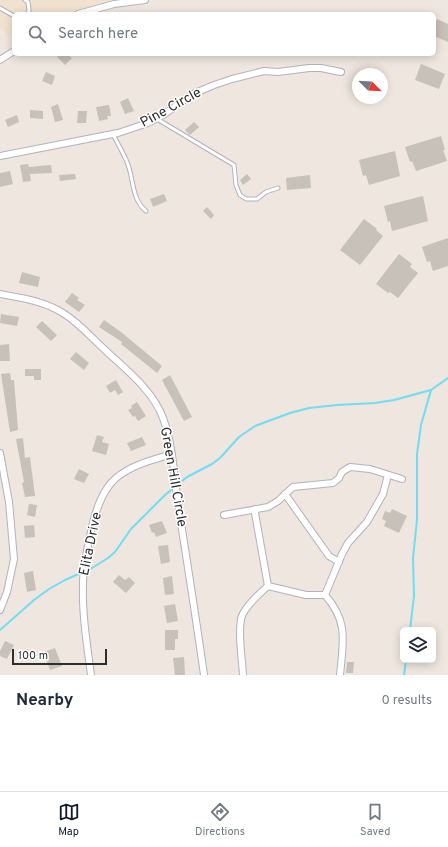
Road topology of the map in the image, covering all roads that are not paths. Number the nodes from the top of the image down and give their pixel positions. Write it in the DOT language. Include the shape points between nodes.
graph roads {
  1 [pos="144,0"];
  2 [pos="26,1"];
  3 [pos="124,1"];
  4 [pos="0,8"];
  5 [pos="28,12"];
  6 [pos="85,12"];
  7 [pos="12,15"];
  8 [pos="12,52"];
  9 [pos="0,60"];
  10 [pos="341,72"];
  11 [pos="156,119"];
  12 [pos="113,134"];
  13 [pos="0,156"];
  14 [pos="278,188"];
  15 [pos="146,211"];
  16 [pos="0,294"];
  17 [pos="0,453"];
  18 [pos="172,454"];
  19 [pos="388,475"];
  20 [pos="402,479"];
  21 [pos="285,494"];
  22 [pos="256,509"];
  23 [pos="224,515"];
  24 [pos="339,562"];
  25 [pos="268,586"];
  26 [pos="325,595"];
  27 [pos="0,610"];
  28 [pos="91,675"];
  29 [pos="204,675"];
  30 [pos="243,675"];
  31 [pos="340,675"];
  1 -- 3 [label="street"];
  2 -- 5 [label="lane"];
  3 -- 6 [label="street"];
  4 -- 7 [label="lane"];
  8 -- 9 [label="street"];
  10 -- 11 [label="street, Pine Circle" via="309,68 246,75 193,94"];
  11 -- 12 [label="street, Pine Circle"];
  11 -- 14 [label="lane" via="234,165 236,185 240,195 246,199 257,199 266,192"];
  12 -- 13 [label="street, Pine Circle"];
  12 -- 15 [label="lane" via="128,163 137,200"];
  16 -- 18 [label="street, Green Hill Circle" via="27,298 46,305 64,313 80,326 154,401 162,416"];
  17 -- 27 [label="street" via="9,502 14,559"];
  18 -- 28 [label="street, Elita Drive" via="136,466 114,479 96,511 85,558 83,584 84,619"];
  18 -- 29 [label="street, Green Hill Circle"];
  19 -- 20 [label="street"];
  19 -- 21 [label="street" via="370,469 350,467 333,483 293,487"];
  19 -- 24 [label="street" via="383,494 367,522 348,543"];
  21 -- 22 [label="street" via="268,507"];
  21 -- 24 [label="street" via="329,556"];
  22 -- 23 [label="street"];
  22 -- 25 [label="street"];
  24 -- 26 [label="street"];
  25 -- 26 [label="street" via="306,595"];
  25 -- 30 [label="street" via="254,597 241,618"];
  26 -- 31 [label="street" via="342,622"];
}
